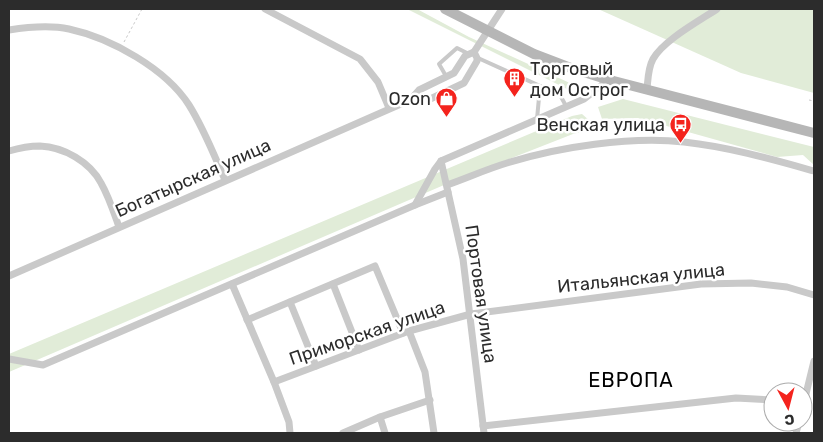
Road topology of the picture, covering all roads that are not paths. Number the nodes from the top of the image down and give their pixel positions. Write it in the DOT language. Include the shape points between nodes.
graph roads {
  1 [pos="265,9"];
  2 [pos="445,9"];
  3 [pos="502,9"];
  4 [pos="717,9"];
  5 [pos="9,30"];
  6 [pos="488,32"];
  7 [pos="473,55"];
  8 [pos="446,77"];
  9 [pos="606,79"];
  10 [pos="540,87"];
  11 [pos="647,89"];
  12 [pos="410,100"];
  13 [pos="566,106"];
  14 [pos="389,108"];
  15 [pos="537,119"];
  16 [pos="814,133"];
  17 [pos="9,151"];
  18 [pos="442,161"];
  19 [pos="814,171"];
  20 [pos="225,180"];
  21 [pos="447,189"];
  22 [pos="415,205"];
  23 [pos="120,227"];
  24 [pos="9,276"];
  25 [pos="232,284"];
  26 [pos="333,284"];
  27 [pos="814,295"];
  28 [pos="290,302"];
  29 [pos="471,314"];
  30 [pos="248,320"];
  31 [pos="406,332"];
  32 [pos="360,350"];
  33 [pos="9,359"];
  34 [pos="814,361"];
  35 [pos="316,366"];
  36 [pos="274,382"];
  37 [pos="809,382"];
  38 [pos="763,399"];
  39 [pos="430,400"];
  40 [pos="380,417"];
  41 [pos="483,430"];
  42 [pos="290,433"];
  43 [pos="343,433"];
  44 [pos="385,433"];
  45 [pos="434,433"];
  1 -- 14 [label="street" via="360,59 378,82"];
  2 -- 6 [label="street"];
  3 -- 6 [label="street"];
  4 -- 11 [label="street" via="664,46 649,70"];
  5 -- 20 [label="street" via="31,26 68,29 92,36 145,62 188,103"];
  6 -- 7 [label="street"];
  6 -- 9 [label="street" via="534,54"];
  7 -- 8 [label="street" via="466,56 454,73"];
  7 -- 8 [label="lane" via="457,48 438,64"];
  7 -- 10 [label="lane"];
  7 -- 12 [label="street" via="464,83 426,101"];
  8 -- 12 [label="street" via="419,90"];
  9 -- 11 [label="street"];
  9 -- 13 [label="street" via="584,99"];
  10 -- 13 [label="lane" via="560,95"];
  10 -- 15 [label="lane"];
  11 -- 16 [label="street"];
  12 -- 14 [label="street, Богатырская улица"];
  13 -- 15 [label="street"];
  14 -- 20 [label="street, Богатырская улица"];
  15 -- 18 [label="street"];
  17 -- 23 [label="street" via="41,146 79,159 101,182"];
  18 -- 21 [label="street, Портовая улица"];
  18 -- 22 [label="street"];
  19 -- 21 [label="street" via="736,150 654,140 540,154 508,163"];
  20 -- 23 [label="street, Богатырская улица"];
  21 -- 22 [label="street"];
  21 -- 29 [label="street, Портовая улица" via="463,259"];
  22 -- 25 [label="street"];
  23 -- 24 [label="street, Богатырская улица"];
  25 -- 30 [label="street"];
  25 -- 33 [label="street" via="43,365"];
  26 -- 28 [label="street"];
  26 -- 31 [label="street" via="375,266"];
  26 -- 32 [label="street"];
  27 -- 29 [label="street, Итальянская улица" via="787,287 751,283 701,284"];
  28 -- 30 [label="street"];
  28 -- 35 [label="street"];
  29 -- 31 [label="street, Приморская улица"];
  29 -- 41 [label="street, Портовая улица"];
  30 -- 36 [label="street"];
  31 -- 32 [label="street, Приморская улица"];
  31 -- 39 [label="street" via="425,372"];
  32 -- 35 [label="street, Приморская улица"];
  34 -- 37 [label="street"];
  35 -- 36 [label="street, Приморская улица"];
  36 -- 42 [label="street"];
  38 -- 41 [label="street" via="736,398"];
  39 -- 40 [label="street"];
  39 -- 45 [label="street"];
  40 -- 43 [label="street"];
  40 -- 44 [label="street"];
}
